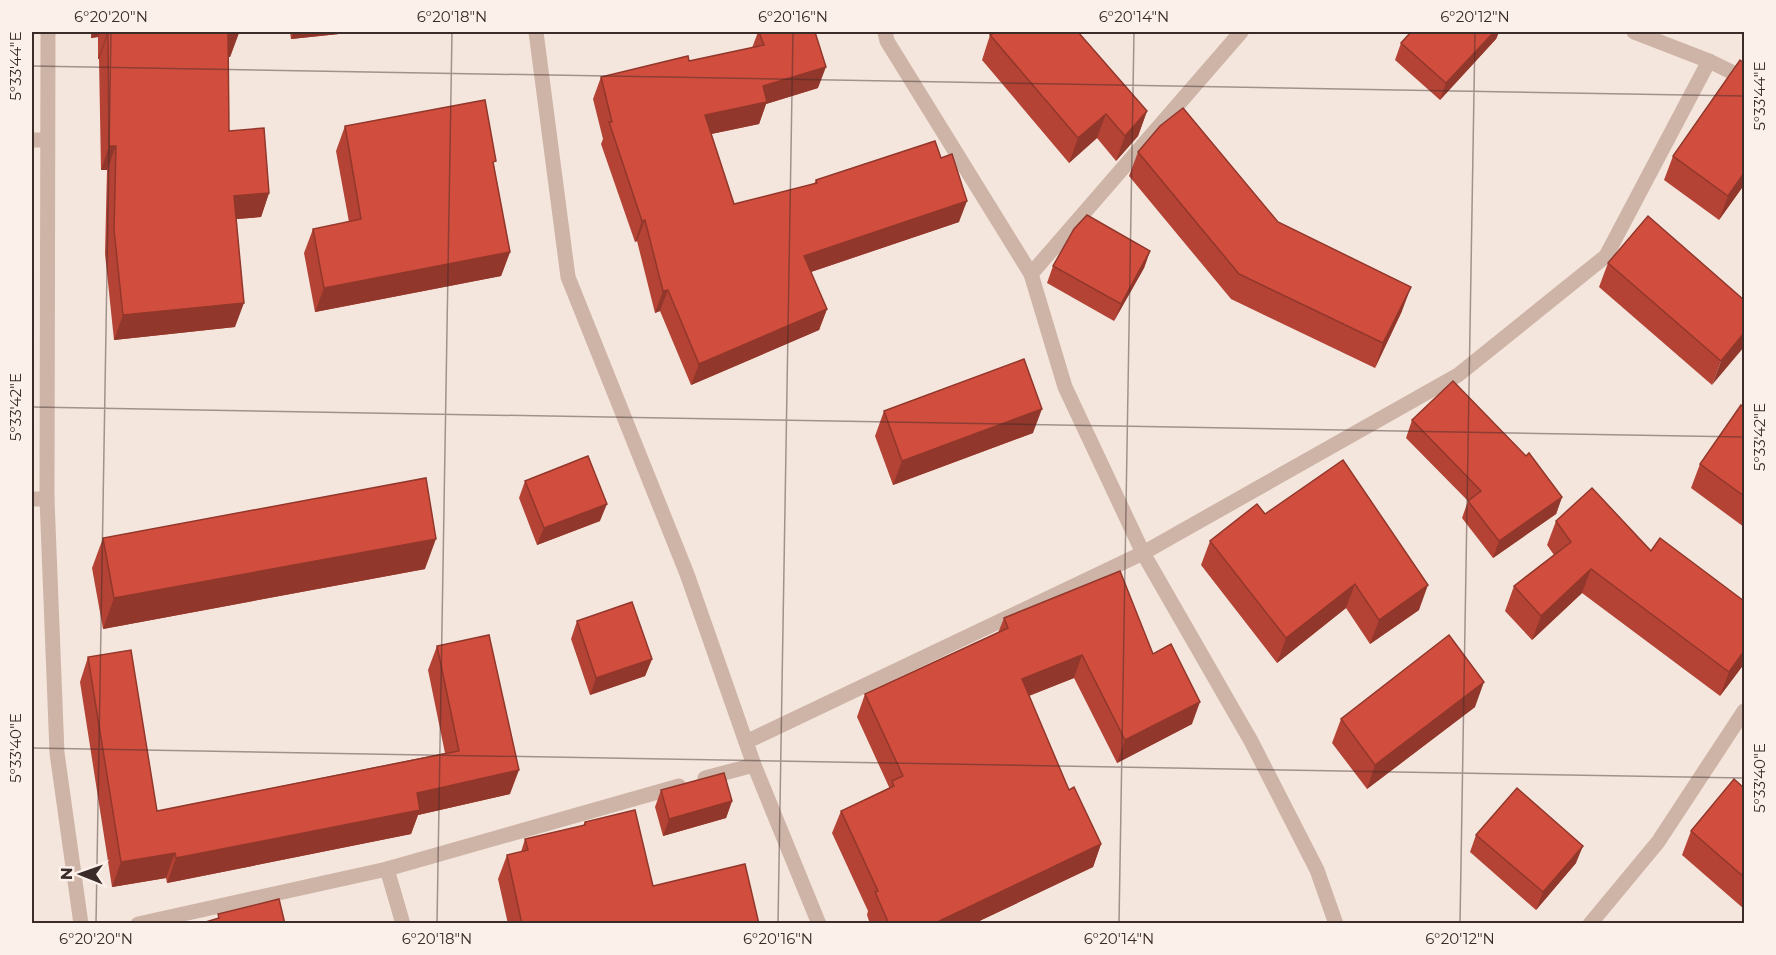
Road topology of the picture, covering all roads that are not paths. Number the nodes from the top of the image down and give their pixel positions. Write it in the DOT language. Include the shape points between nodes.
graph roads {
  1 [pos="48,32"];
  2 [pos="536,32"];
  3 [pos="885,32"];
  4 [pos="1241,32"];
  5 [pos="1634,32"];
  6 [pos="1709,61"];
  7 [pos="1744,78"];
  8 [pos="32,140"];
  9 [pos="47,140"];
  10 [pos="1031,274"];
  11 [pos="39,499"];
  12 [pos="1143,553"];
  13 [pos="1744,711"];
  14 [pos="746,742"];
  15 [pos="754,765"];
  16 [pos="387,869"];
  17 [pos="81,924"];
  18 [pos="138,924"];
  19 [pos="403,924"];
  20 [pos="819,924"];
  21 [pos="1336,924"];
  22 [pos="1590,924"];
  1 -- 9 [label="street"];
  2 -- 14 [label="street" via="568,278 687,574"];
  3 -- 10 [label="street" via="944,136"];
  4 -- 10 [label="street"];
  5 -- 6 [label="street"];
  6 -- 7 [label="street"];
  6 -- 12 [label="street" via="1606,256 1458,375"];
  8 -- 9 [label="street"];
  9 -- 11 [label="street"];
  10 -- 12 [label="street" via="1065,387"];
  11 -- 17 [label="street" via="57,753"];
  12 -- 14 [label="street"];
  12 -- 21 [label="street" via="1251,741 1317,870"];
  13 -- 22 [label="street" via="1658,842"];
  14 -- 15 [label="street"];
  15 -- 16 [label="street"];
  15 -- 20 [label="street"];
  16 -- 18 [label="street"];
  16 -- 19 [label="street"];
}
